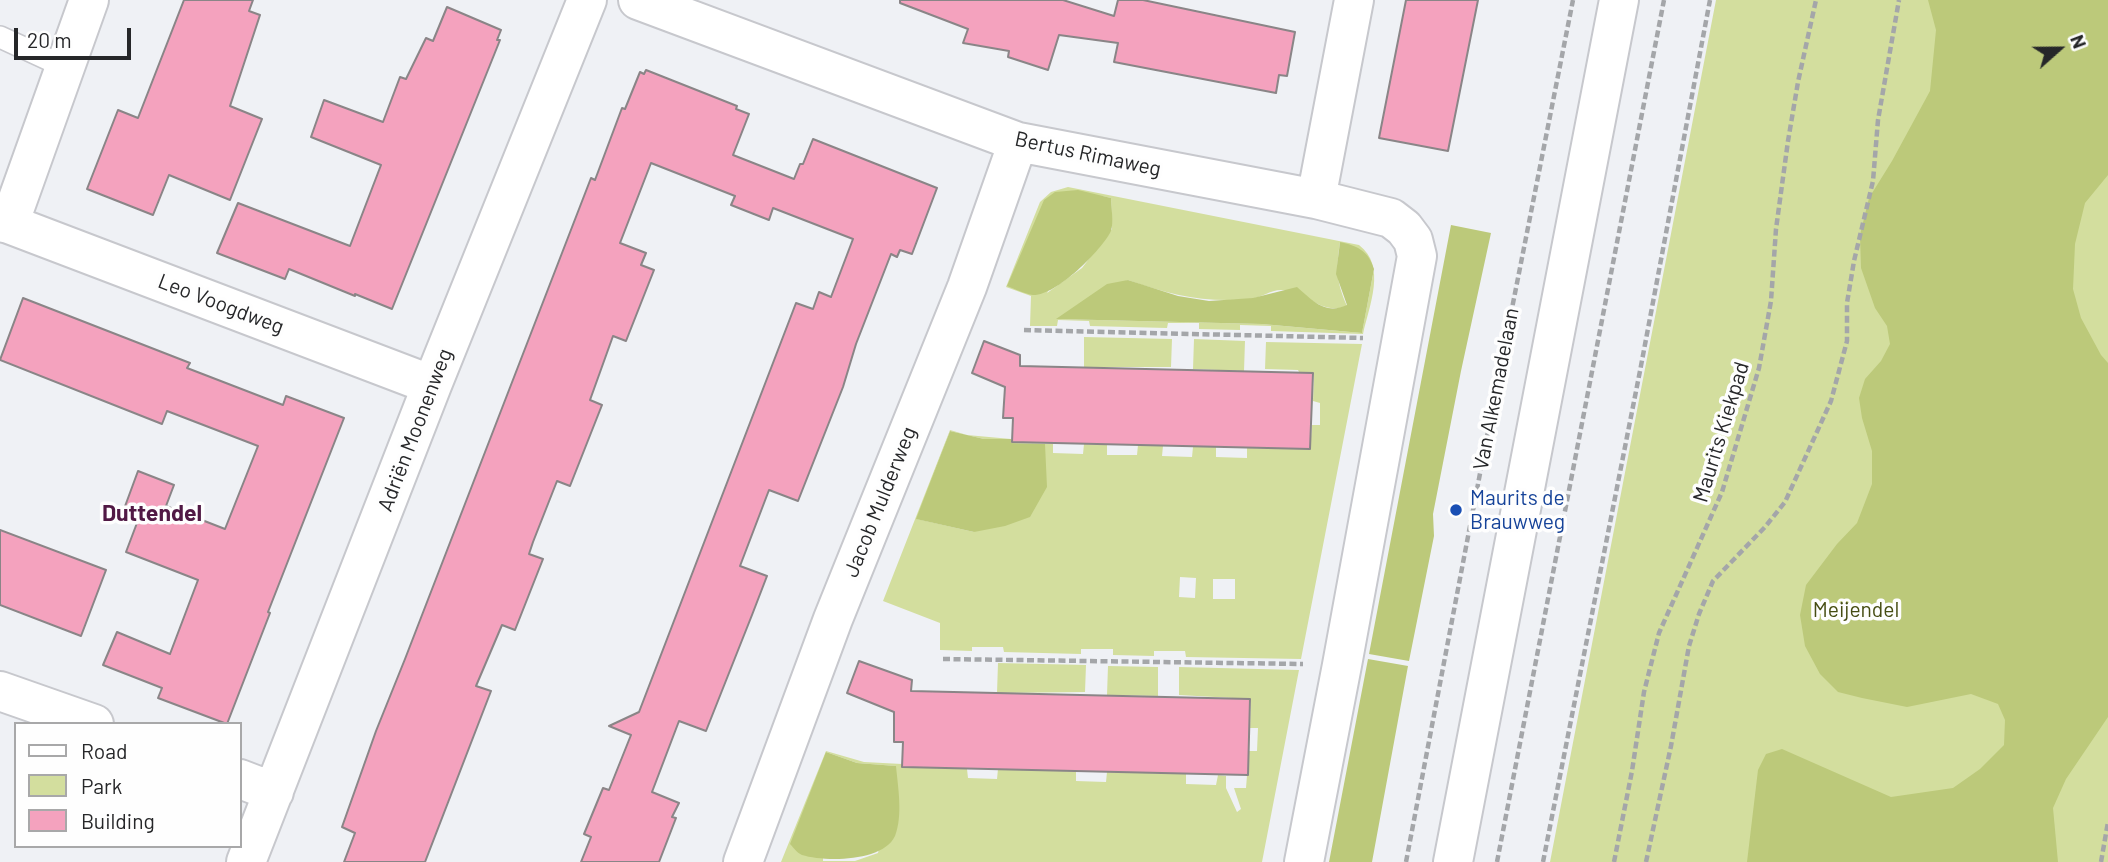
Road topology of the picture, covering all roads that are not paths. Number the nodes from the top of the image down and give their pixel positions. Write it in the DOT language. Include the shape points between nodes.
graph roads {
  1 [pos="89,0"];
  2 [pos="587,0"];
  3 [pos="638,0"];
  4 [pos="1354,0"];
  5 [pos="1619,0"];
  6 [pos="0,37"];
  7 [pos="65,67"];
  8 [pos="1018,142"];
  9 [pos="1316,199"];
  10 [pos="5,223"];
  11 [pos="432,385"];
  12 [pos="0,691"];
  13 [pos="88,722"];
  14 [pos="257,785"];
  15 [pos="246,862"];
  16 [pos="743,862"];
  17 [pos="1304,862"];
  18 [pos="1453,862"];
  1 -- 7 [label="street"];
  2 -- 11 [label="street, Adriën Moonenweg"];
  3 -- 8 [label="street, Bertus Rimaweg"];
  4 -- 9 [label="street"];
  5 -- 18 [label="street"];
  6 -- 7 [label="lane"];
  7 -- 10 [label="street"];
  8 -- 9 [label="street, Bertus Rimaweg"];
  8 -- 16 [label="street, Jacob Mulderweg" via="979,254 833,619"];
  9 -- 17 [label="street" via="1391,218 1413,240 1417,256"];
  10 -- 11 [label="street, Leo Voogdweg"];
  11 -- 14 [label="street, Adriën Moonenweg"];
  12 -- 13 [label="street"];
  14 -- 15 [label="street, Adriën Moonenweg"];
}
